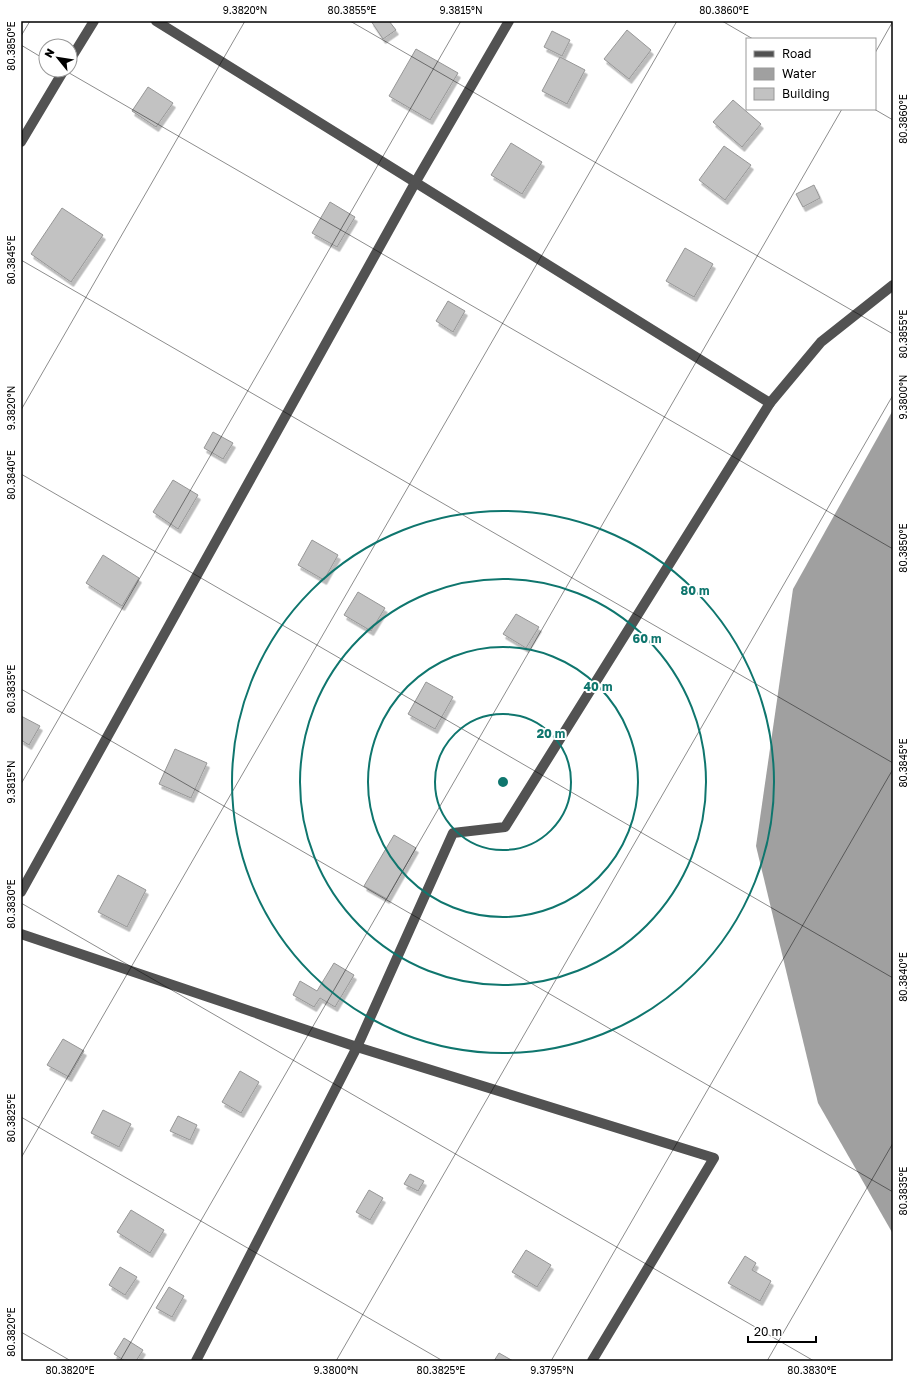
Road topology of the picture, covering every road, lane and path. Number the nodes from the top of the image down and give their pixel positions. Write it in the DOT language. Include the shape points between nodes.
graph roads {
  1 [pos="94,21"];
  2 [pos="156,21"];
  3 [pos="509,21"];
  4 [pos="78,47"];
  5 [pos="59,78"];
  6 [pos="21,142"];
  7 [pos="415,183"];
  8 [pos="893,286"];
  9 [pos="770,403"];
  10 [pos="21,892"];
  11 [pos="21,934"];
  12 [pos="357,1047"];
  13 [pos="196,1361"];
  14 [pos="592,1361"];
  1 -- 4 [label="street"];
  2 -- 7 [label="street"];
  3 -- 7 [label="street"];
  5 -- 6 [label="street"];
  7 -- 9 [label="street"];
  7 -- 10 [label="street"];
  8 -- 9 [label="street" via="821,342"];
  9 -- 12 [label="street" via="505,826 453,833"];
  11 -- 12 [label="street"];
  12 -- 13 [label="street"];
  12 -- 14 [label="street" via="714,1158"];
}
